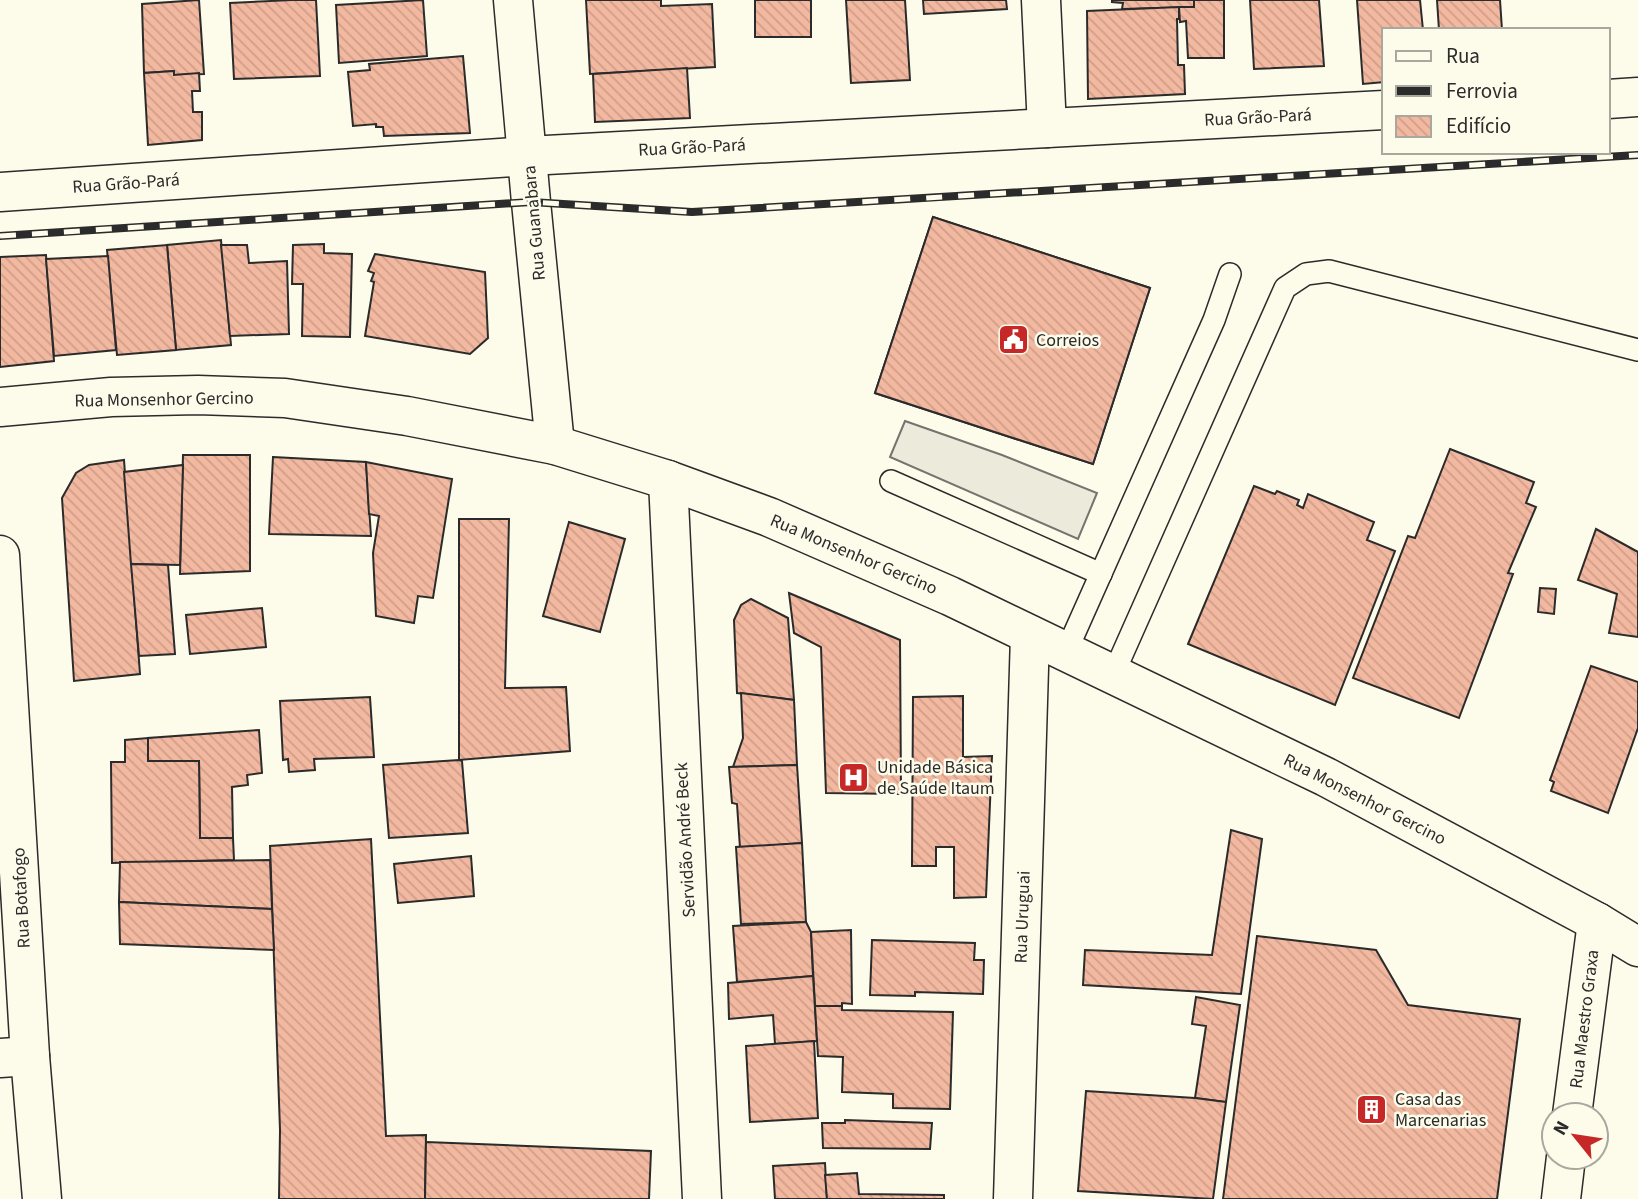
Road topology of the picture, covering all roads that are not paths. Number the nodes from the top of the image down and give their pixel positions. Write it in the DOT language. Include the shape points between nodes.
graph roads {
  1 [pos="513,0"];
  2 [pos="1041,0"];
  3 [pos="1638,97"];
  4 [pos="1610,99"];
  5 [pos="1382,110"];
  6 [pos="1047,128"];
  7 [pos="528,156"];
  8 [pos="0,192"];
  9 [pos="1230,274"];
  10 [pos="1638,350"];
  11 [pos="0,407"];
  12 [pos="555,445"];
  13 [pos="668,480"];
  14 [pos="891,481"];
  15 [pos="0,555"];
  16 [pos="1101,574"];
  17 [pos="1030,635"];
  18 [pos="1066,652"];
  19 [pos="1113,675"];
  20 [pos="1597,922"];
  21 [pos="1638,947"];
  22 [pos="15,1057"];
  23 [pos="1574,1101"];
  24 [pos="1564,1171"];
  25 [pos="42,1199"];
  26 [pos="702,1199"];
  27 [pos="1013,1199"];
  28 [pos="1561,1199"];
  1 -- 7 [label="street, Rua Guanabara"];
  2 -- 6 [label="street"];
  3 -- 4 [label="street"];
  5 -- 6 [label="street, Rua Grão-Pará"];
  6 -- 7 [label="street, Rua Grão-Pará"];
  7 -- 8 [label="street, Rua Grão-Pará"];
  7 -- 12 [label="street, Rua Guanabara"];
  9 -- 16 [label="lane"];
  10 -- 19 [label="lane" via="1329,271 1306,274 1285,288"];
  11 -- 12 [label="street, Rua Monsenhor Gercino" via="111,397 285,398"];
  12 -- 13 [label="street, Rua Monsenhor Gercino"];
  13 -- 17 [label="street, Rua Monsenhor Gercino" via="769,517"];
  13 -- 26 [label="street, Servidão André Beck"];
  14 -- 16 [label="lane"];
  15 -- 22 [label="street, Rua Botafogo"];
  16 -- 18 [label="lane"];
  17 -- 18 [label="street, Rua Monsenhor Gercino"];
  17 -- 27 [label="street, Rua Uruguai"];
  18 -- 19 [label="street, Rua Monsenhor Gercino"];
  19 -- 20 [label="street, Rua Monsenhor Gercino" via="1325,777"];
  20 -- 21 [label="street, Rua Monsenhor Gercino"];
  20 -- 23 [label="street, Rua Maestro Graxa"];
  22 -- 25 [label="street, Rua Botafogo"];
  24 -- 28 [label="street"];
}
